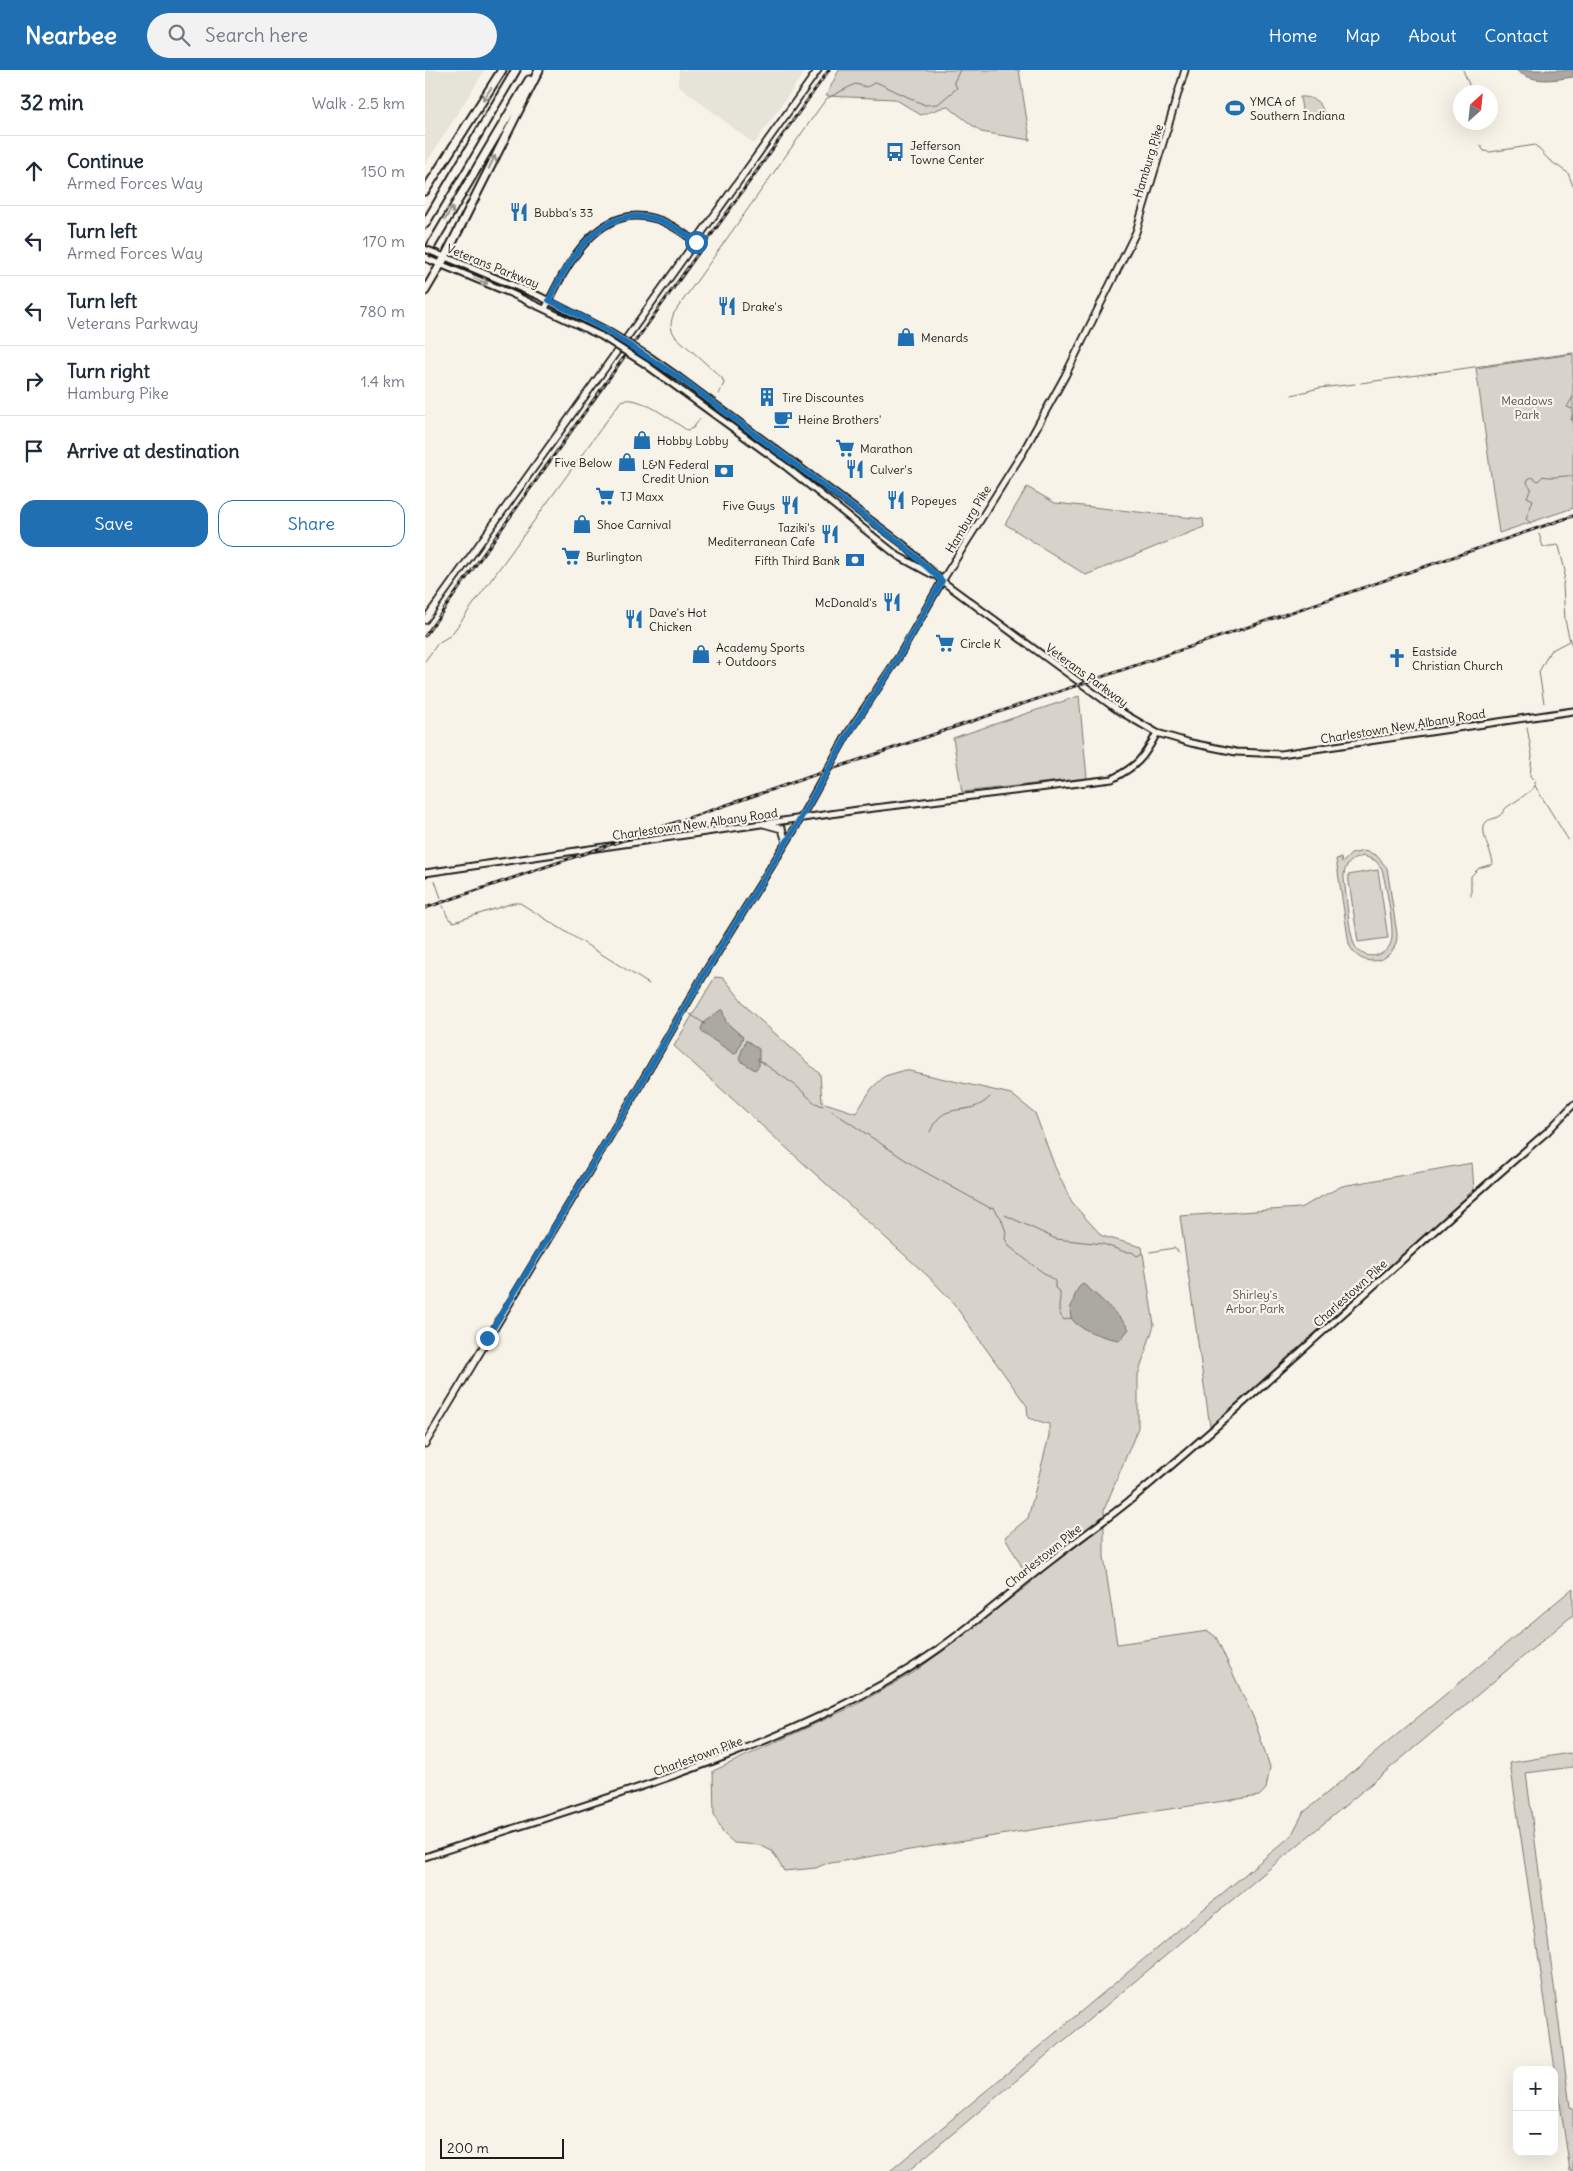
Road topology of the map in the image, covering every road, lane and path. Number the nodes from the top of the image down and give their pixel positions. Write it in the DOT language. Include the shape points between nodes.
graph roads {
  1 [pos="502,70"];
  2 [pos="516,70"];
  3 [pos="535,70"];
  4 [pos="539,70"];
  5 [pos="818,70"];
  6 [pos="1185,70"];
  7 [pos="425,191"];
  8 [pos="425,224"];
  9 [pos="696,242"];
  10 [pos="425,249"];
  11 [pos="442,256"];
  12 [pos="425,257"];
  13 [pos="438,263"];
  14 [pos="425,292"];
  15 [pos="549,300"];
  16 [pos="545,308"];
  17 [pos="942,581"];
  18 [pos="425,620"];
  19 [pos="1573,711"];
  20 [pos="1157,734"];
  21 [pos="1236,752"];
  22 [pos="799,818"];
  23 [pos="763,824"];
  24 [pos="786,842"];
  25 [pos="425,873"];
  26 [pos="1573,1105"];
  27 [pos="425,1444"];
  28 [pos="425,1857"];
  1 -- 7 [label="highway, one-way"];
  2 -- 8 [label="highway"];
  12 -- 3 [label="highway, one-way"];
  11 -- 4 [label="highway, one-way"];
  5 -- 9 [label="main road"];
  6 -- 17 [label="main road, Hamburg Pike" via="1147,200 1129,247 1023,452"];
  9 -- 15 [label="main road" via="656,219 629,216 611,220 592,234 578,252"];
  9 -- 18 [label="main road"];
  10 -- 11 [label="main road, Veterans Parkway, bridge"];
  11 -- 13 [label="highway"];
  11 -- 15 [label="main road, Veterans Parkway"];
  12 -- 13 [label="main road, Veterans Parkway"];
  13 -- 14 [label="highway"];
  13 -- 16 [label="main road, Veterans Parkway, one-way"];
  15 -- 16 [label="main road"];
  15 -- 17 [label="main road, Veterans Parkway, bridge" via="650,357 903,545"];
  16 -- 17 [label="main road, Veterans Parkway, bridge" via="601,336 645,364 785,466 899,556"];
  17 -- 20 [label="main road, Veterans Parkway" via="1116,709"];
  17 -- 22 [label="main road, Hamburg Pike"];
  19 -- 21 [label="main road, Charlestown New Albany Road" via="1281,754"];
  20 -- 21 [label="main road, Veterans Parkway"];
  20 -- 22 [label="main road, Charlestown New Albany Road" via="1136,766 1111,779"];
  22 -- 23 [label="main road, Charlestown New Albany Road"];
  22 -- 24 [label="main road, Hamburg Pike"];
  23 -- 24 [label="main road" via="781,829"];
  23 -- 25 [label="main road, Charlestown New Albany Road"];
  24 -- 27 [label="main road, Hamburg Pike"];
  26 -- 28 [label="main road, Charlestown Pike" via="1548,1131 1137,1494 948,1643 880,1686 745,1750"];
}
